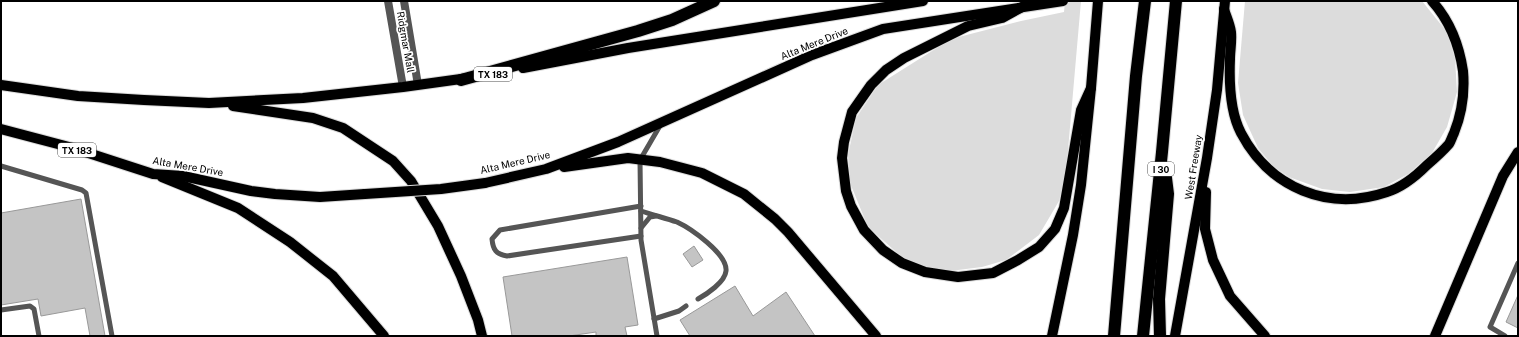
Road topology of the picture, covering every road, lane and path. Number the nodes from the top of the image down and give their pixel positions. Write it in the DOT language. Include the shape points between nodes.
graph roads {
  1 [pos="388,1"];
  2 [pos="404,1"];
  3 [pos="714,1"];
  4 [pos="923,1"];
  5 [pos="1063,1"];
  6 [pos="1098,1"];
  7 [pos="1145,1"];
  8 [pos="1176,1"];
  9 [pos="1432,1"];
  10 [pos="1225,5"];
  11 [pos="1024,6"];
  12 [pos="461,80"];
  13 [pos="1,85"];
  14 [pos="418,85"];
  15 [pos="403,87"];
  16 [pos="1091,88"];
  17 [pos="210,103"];
  18 [pos="663,121"];
  19 [pos="1,129"];
  20 [pos="1162,152"];
  21 [pos="1518,152"];
  22 [pos="1207,158"];
  23 [pos="640,160"];
  24 [pos="1,166"];
  25 [pos="546,169"];
  26 [pos="153,174"];
  27 [pos="641,208"];
  28 [pos="656,216"];
  29 [pos="641,229"];
  30 [pos="641,236"];
  31 [pos="1518,263"];
  32 [pos="698,299"];
  33 [pos="686,306"];
  34 [pos="1,310"];
  35 [pos="654,319"];
  36 [pos="39,336"];
  37 [pos="112,336"];
  38 [pos="384,336"];
  39 [pos="482,336"];
  40 [pos="657,336"];
  41 [pos="876,336"];
  42 [pos="1052,336"];
  43 [pos="1114,336"];
  44 [pos="1143,336"];
  45 [pos="1160,336"];
  46 [pos="1175,336"];
  47 [pos="1266,336"];
  48 [pos="1435,336"];
  49 [pos="1505,336"];
  1 -- 15 [label="street, Ridgmar Mall"];
  2 -- 14 [label="street, Ridgmar Mall"];
  3 -- 12 [label="highway" via="672,20 638,31"];
  4 -- 12 [label="main road, Alta Mere Drive / TX 183" via="628,48"];
  5 -- 11 [label="main road, Alta Mere Drive / TX 183"];
  6 -- 16 [label="main road"];
  7 -- 43 [label="highway" via="1136,76"];
  8 -- 20 [label="highway, I 30"];
  9 -- 10 [label="main road" via="1452,30 1461,54 1464,83 1461,116 1450,143 1412,179 1388,192 1360,199 1335,199 1303,192 1278,178 1253,152 1241,133 1233,111 1230,75 1231,32"];
  10 -- 22 [label="main road, West Freeway"];
  11 -- 16 [label="main road" via="1002,18 968,26 904,58 886,70 871,85 852,112 842,158 851,206 864,230 882,250 902,263 925,272 958,277 993,273 1039,247 1055,229 1064,208 1081,110"];
  11 -- 18 [label="main road, Alta Mere Drive / TX 183" via="883,29 812,55"];
  12 -- 14 [label="main road, Alta Mere Drive / TX 183"];
  13 -- 17 [label="main road, Alta Mere Drive / TX 183" via="78,96"];
  14 -- 15 [label="main road, Alta Mere Drive / TX 183"];
  15 -- 17 [label="main road, Alta Mere Drive / TX 183" via="303,98"];
  16 -- 42 [label="main road" via="1080,192"];
  17 -- 39 [label="main road" via="313,118 343,128 393,161 411,181 438,226 464,284"];
  18 -- 23 [label="lane"];
  18 -- 25 [label="main road, Alta Mere Drive / TX 183" via="618,142"];
  19 -- 26 [label="main road, Alta Mere Drive / TX 183" via="73,148"];
  20 -- 44 [label="highway, I 30"];
  20 -- 45 [label="highway" via="1168,194 1159,300"];
  21 -- 48 [label="main road" via="1502,176"];
  22 -- 46 [label="main road, West Freeway"];
  22 -- 47 [label="main road" via="1205,230 1213,260 1230,296"];
  23 -- 25 [label="main road" via="628,158"];
  23 -- 27 [label="lane"];
  23 -- 41 [label="main road" via="660,162 702,173 744,194 788,232"];
  24 -- 37 [label="lane" via="86,192"];
  25 -- 26 [label="main road, Alta Mere Drive / TX 183, bridge" via="440,190 320,197 251,191 183,176"];
  26 -- 38 [label="main road" via="238,208 290,242 333,276"];
  27 -- 28 [label="lane"];
  27 -- 29 [label="lane"];
  27 -- 30 [label="lane" via="500,230 492,239 496,252 507,256"];
  28 -- 29 [label="lane" via="650,217"];
  28 -- 32 [label="lane" via="677,223 694,233 723,259 726,270 718,284"];
  29 -- 30 [label="lane"];
  30 -- 35 [label="lane"];
  31 -- 49 [label="lane" via="1490,327"];
  33 -- 35 [label="lane"];
  34 -- 36 [label="lane" via="30,306 34,309"];
  35 -- 40 [label="lane"];
}
